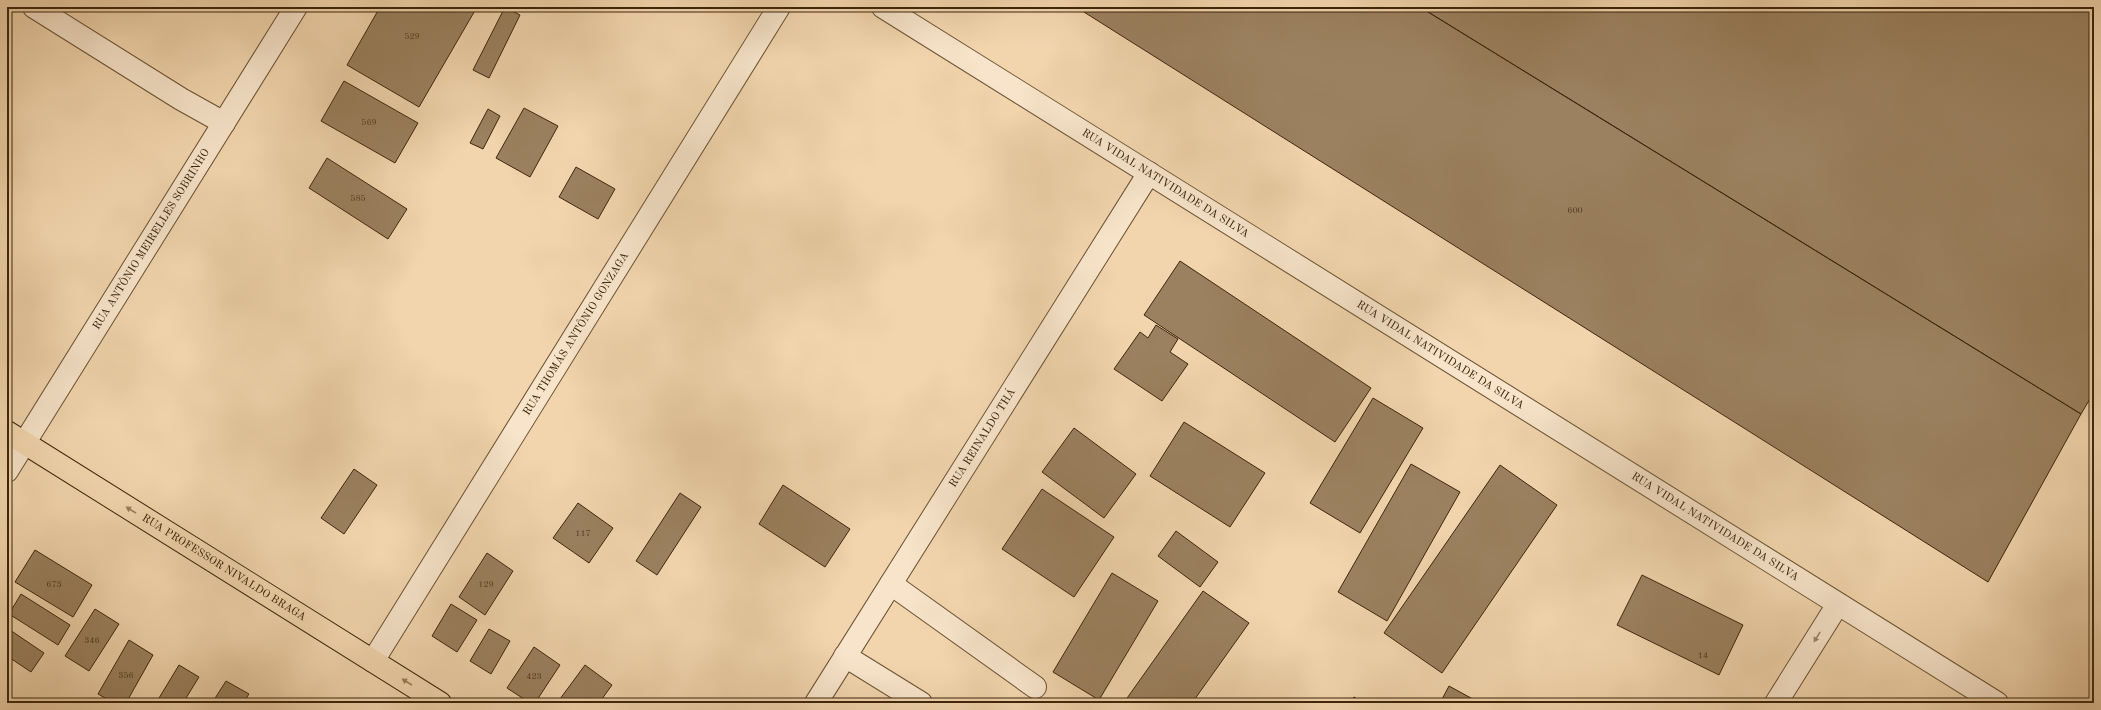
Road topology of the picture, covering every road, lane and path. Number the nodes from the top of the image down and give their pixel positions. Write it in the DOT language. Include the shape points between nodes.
graph roads {
  1 [pos="34,7"];
  2 [pos="296,7"];
  3 [pos="779,7"];
  4 [pos="883,7"];
  5 [pos="224,122"];
  6 [pos="1149,173"];
  7 [pos="16,438"];
  8 [pos="7,471"];
  9 [pos="891,584"];
  10 [pos="1838,604"];
  11 [pos="845,656"];
  12 [pos="373,661"];
  13 [pos="1035,687"];
  14 [pos="440,703"];
  15 [pos="816,703"];
  16 [pos="921,703"];
  17 [pos="1776,703"];
  18 [pos="1997,703"];
  1 -- 5 [label="street" via="181,99"];
  2 -- 5 [label="street, RUA ANTÔNIO MEIRELLES SOBRINHO"];
  3 -- 12 [label="street, RUA THOMÁS ANTÔNIO GONZAGA"];
  4 -- 6 [label="street, RUA VIDAL NATIVIDADE DA SILVA"];
  5 -- 7 [label="street, RUA ANTÔNIO MEIRELLES SOBRINHO"];
  6 -- 9 [label="street, RUA REINALDO THÁ"];
  6 -- 10 [label="street, RUA VIDAL NATIVIDADE DA SILVA"];
  7 -- 8 [label="street, RUA ANTÔNIO MEIRELLES SOBRINHO"];
  12 -- 7 [label="main road, RUA PROFESSOR NIVALDO BRAGA, one-way"];
  9 -- 11 [label="street, RUA REINALDO THÁ"];
  9 -- 13 [label="street"];
  10 -- 17 [label="street, one-way"];
  10 -- 18 [label="street, RUA VIDAL NATIVIDADE DA SILVA"];
  11 -- 15 [label="street, RUA REINALDO THÁ"];
  11 -- 16 [label="street"];
  14 -- 12 [label="main road, RUA PROFESSOR NIVALDO BRAGA, one-way"];
}
